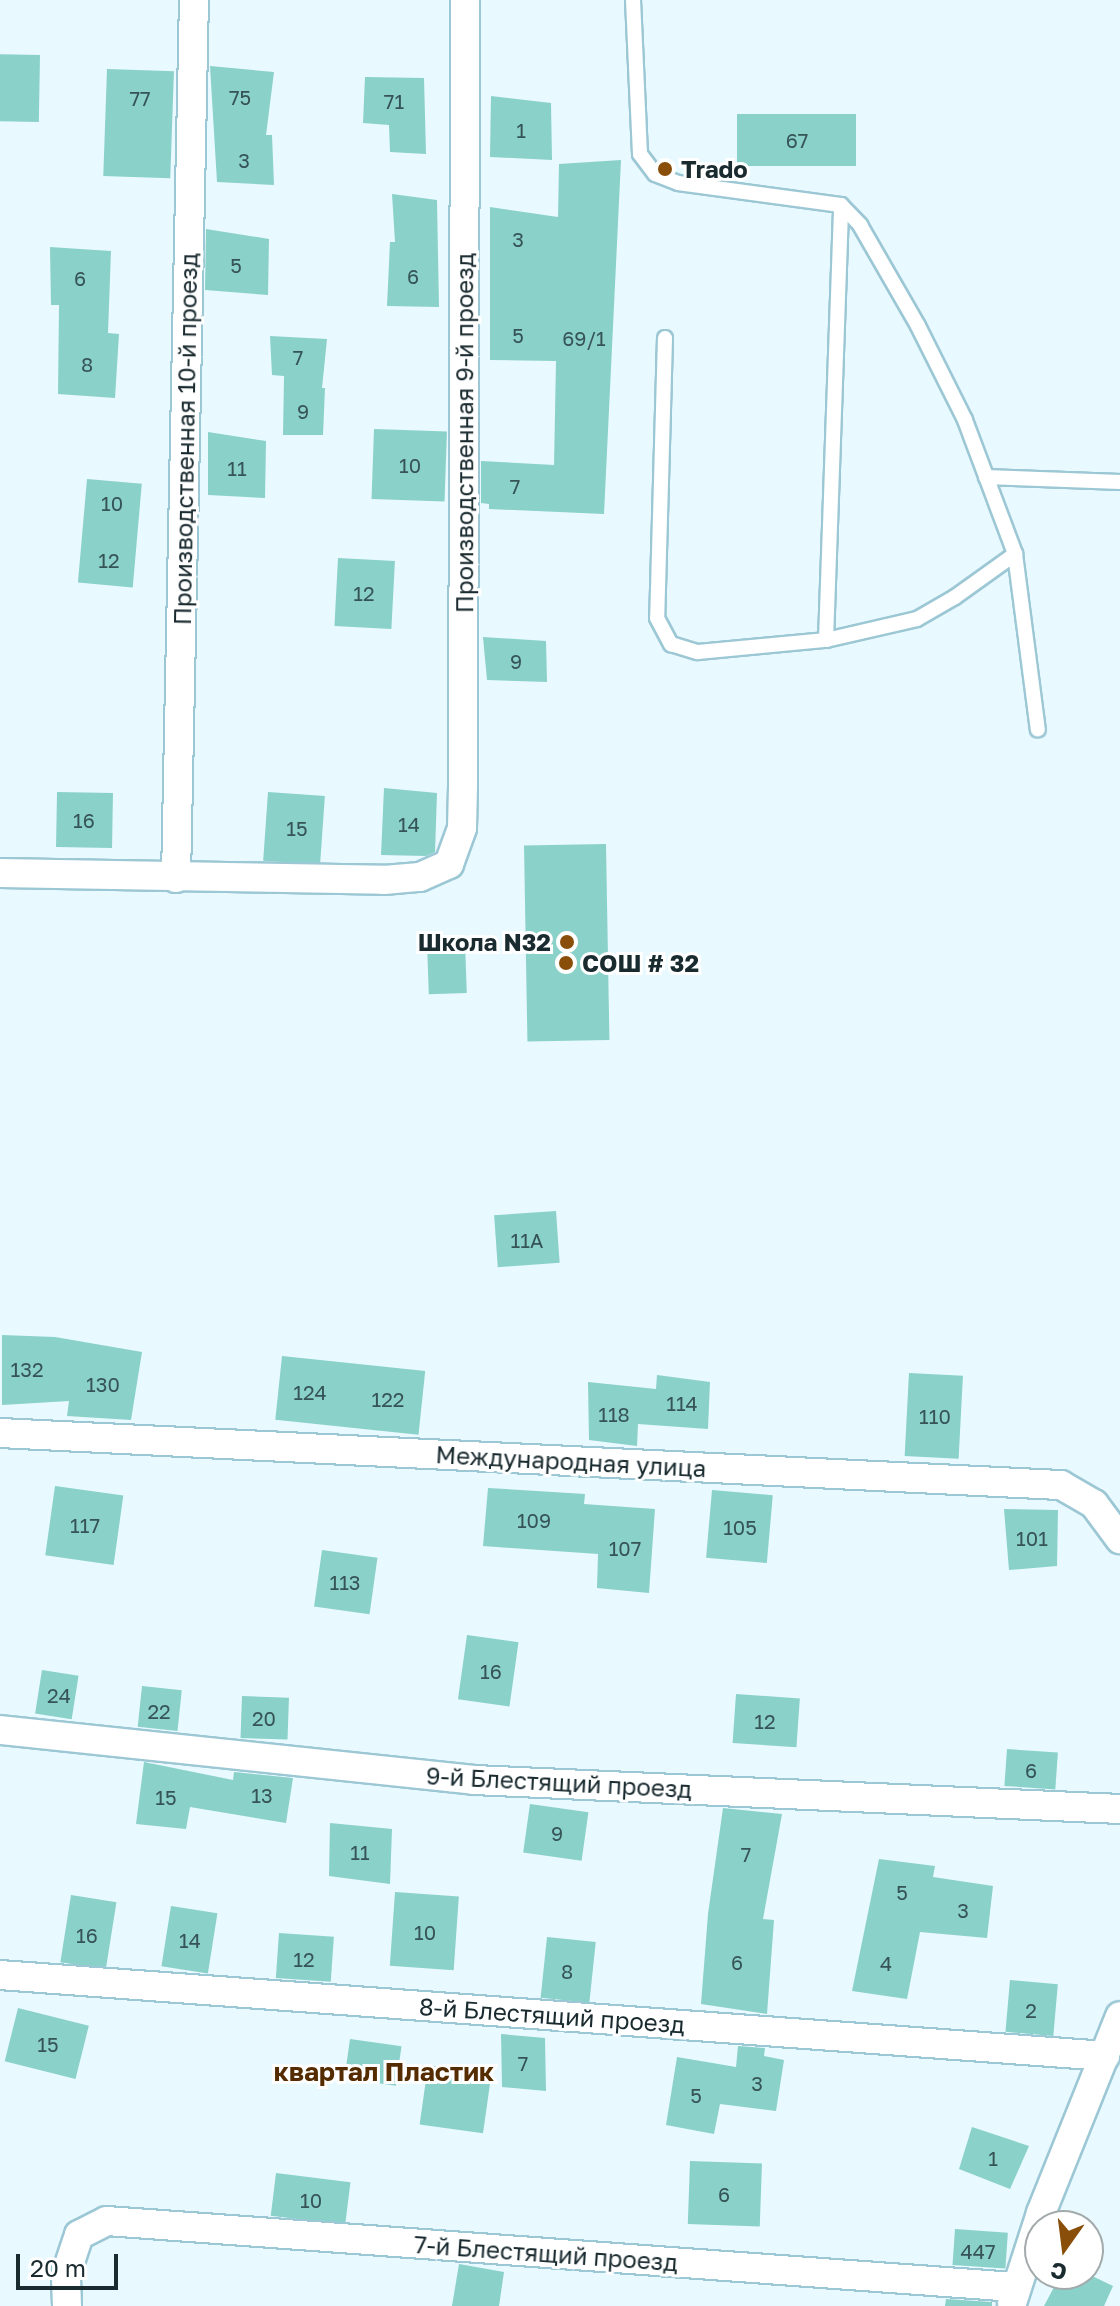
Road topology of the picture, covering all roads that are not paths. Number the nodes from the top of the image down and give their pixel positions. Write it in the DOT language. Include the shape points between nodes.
graph roads {
  1 [pos="194,0"];
  2 [pos="465,0"];
  3 [pos="633,0"];
  4 [pos="841,205"];
  5 [pos="665,338"];
  6 [pos="986,477"];
  7 [pos="1120,482"];
  8 [pos="1015,554"];
  9 [pos="826,640"];
  10 [pos="1038,730"];
  11 [pos="0,873"];
  12 [pos="176,878"];
  13 [pos="0,1433"];
  14 [pos="1120,1539"];
  15 [pos="0,1730"];
  16 [pos="1120,1809"];
  17 [pos="0,1975"];
  18 [pos="1120,2016"];
  19 [pos="1105,2056"];
  20 [pos="1013,2296"];
  21 [pos="67,2306"];
  1 -- 12 [label="street, Производственная 10-й проезд"];
  2 -- 12 [label="street, Производственная 9-й проезд" via="462,828 449,864 420,877"];
  3 -- 4 [label="lane" via="640,154 655,174 678,183"];
  4 -- 6 [label="lane" via="860,225 918,326 965,420"];
  4 -- 9 [label="lane"];
  5 -- 9 [label="lane" via="657,618 671,644 698,652"];
  6 -- 7 [label="lane"];
  6 -- 8 [label="lane"];
  8 -- 9 [label="lane" via="917,619"];
  8 -- 10 [label="lane"];
  11 -- 12 [label="street"];
  13 -- 14 [label="street, Международная улица" via="1061,1485 1094,1504"];
  15 -- 16 [label="street, 9-й Блестящий проезд" via="474,1780"];
  17 -- 19 [label="street, 8-й Блестящий проезд"];
  18 -- 19 [label="street"];
  19 -- 20 [label="street"];
  20 -- 21 [label="street, 7-й Блестящий проезд" via="107,2221 79,2235 66,2274"];
}
